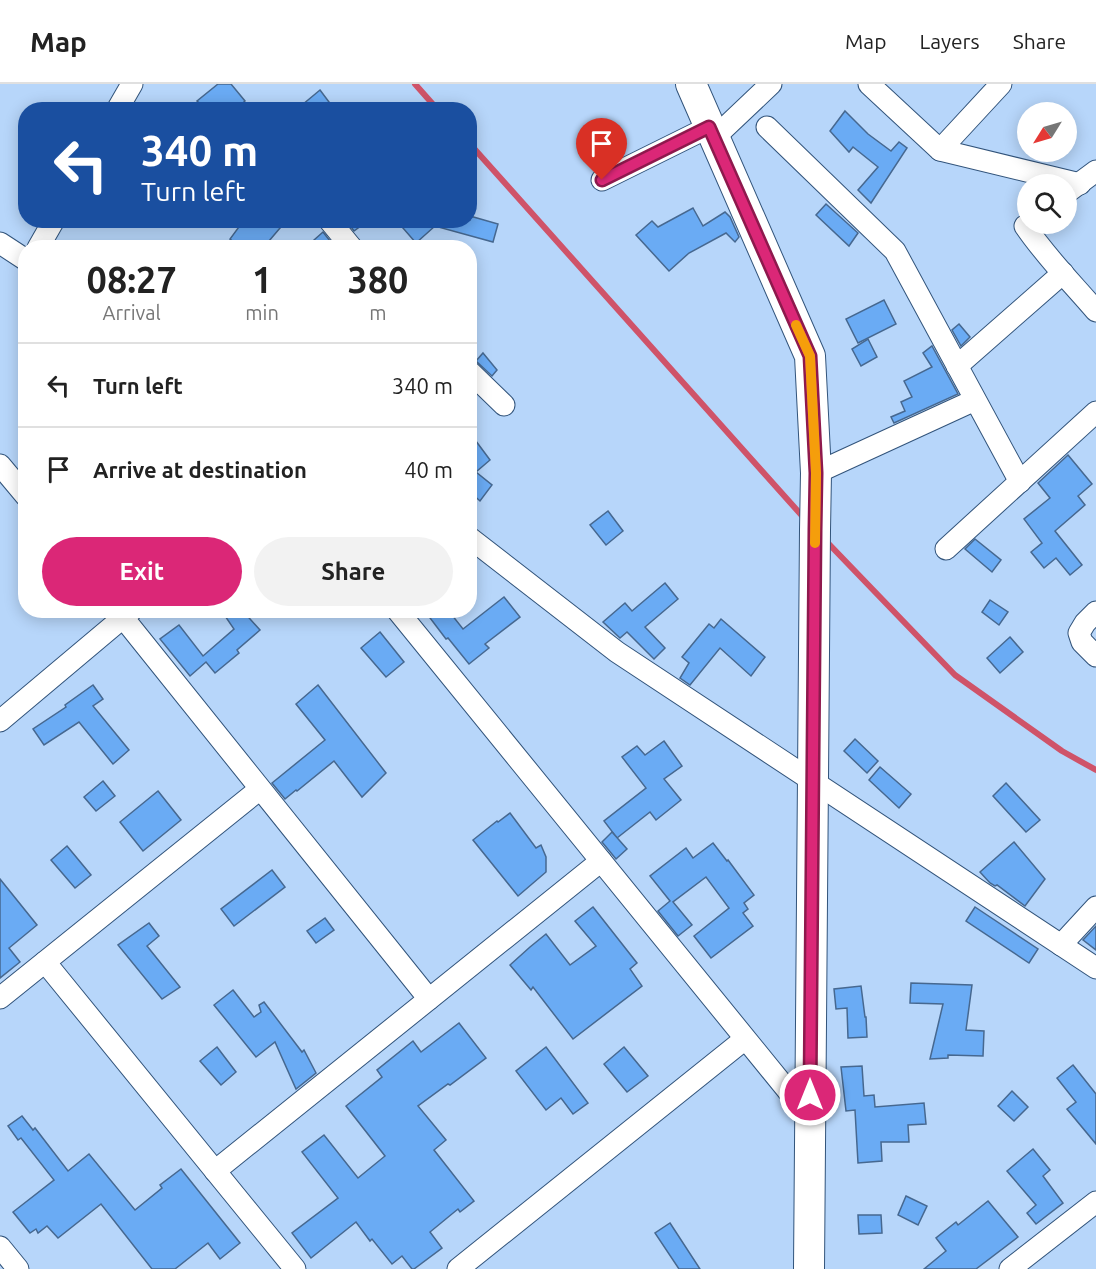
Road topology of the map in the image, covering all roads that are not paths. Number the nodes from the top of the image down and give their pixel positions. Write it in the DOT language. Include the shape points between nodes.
graph roads {
  1 [pos="132,84"];
  2 [pos="690,84"];
  3 [pos="771,84"];
  4 [pos="869,84"];
  5 [pos="1001,84"];
  6 [pos="122,102"];
  7 [pos="767,127"];
  8 [pos="712,133"];
  9 [pos="940,150"];
  10 [pos="602,180"];
  11 [pos="1081,183"];
  12 [pos="336,228"];
  13 [pos="1030,234"];
  14 [pos="345,240"];
  15 [pos="0,243"];
  16 [pos="18,255"];
  17 [pos="1063,273"];
  18 [pos="1096,311"];
  19 [pos="957,366"];
  20 [pos="477,379"];
  21 [pos="975,400"];
  22 [pos="504,405"];
  23 [pos="1096,412"];
  24 [pos="0,465"];
  25 [pos="816,473"];
  26 [pos="1020,482"];
  27 [pos="18,486"];
  28 [pos="477,543"];
  29 [pos="946,549"];
  30 [pos="1096,612"];
  31 [pos="118,618"];
  32 [pos="128,618"];
  33 [pos="404,618"];
  34 [pos="1096,656"];
  35 [pos="0,721"];
  36 [pos="813,781"];
  37 [pos="260,789"];
  38 [pos="601,861"];
  39 [pos="1096,907"];
  40 [pos="1061,945"];
  41 [pos="45,962"];
  42 [pos="1096,968"];
  43 [pos="0,998"];
  44 [pos="429,999"];
  45 [pos="745,1038"];
  46 [pos="810,1118"];
  47 [pos="215,1171"];
  48 [pos="1096,1202"];
  49 [pos="0,1247"];
  50 [pos="18,1269"];
  51 [pos="296,1269"];
  52 [pos="458,1269"];
  53 [pos="809,1269"];
  54 [pos="1010,1269"];
  1 -- 6 [label="street"];
  2 -- 8 [label="street"];
  3 -- 8 [label="street"];
  4 -- 9 [label="street"];
  5 -- 9 [label="street"];
  7 -- 19 [label="street" via="895,251"];
  8 -- 10 [label="street"];
  8 -- 25 [label="street" via="810,356"];
  9 -- 11 [label="street"];
  12 -- 14 [label="street"];
  13 -- 17 [label="street"];
  15 -- 16 [label="street"];
  17 -- 18 [label="street"];
  17 -- 19 [label="street"];
  19 -- 21 [label="street"];
  20 -- 22 [label="street"];
  21 -- 25 [label="street"];
  21 -- 26 [label="street"];
  23 -- 26 [label="street"];
  24 -- 27 [label="street"];
  25 -- 36 [label="street"];
  26 -- 29 [label="street"];
  28 -- 36 [label="street" via="617,652"];
  30 -- 34 [label="street" via="1079,633"];
  31 -- 35 [label="street"];
  32 -- 37 [label="street"];
  33 -- 38 [label="street"];
  36 -- 40 [label="street"];
  36 -- 46 [label="street"];
  37 -- 41 [label="street"];
  37 -- 44 [label="street"];
  38 -- 44 [label="street"];
  38 -- 45 [label="street"];
  39 -- 40 [label="street"];
  40 -- 42 [label="street"];
  41 -- 43 [label="street"];
  41 -- 47 [label="street"];
  44 -- 47 [label="street"];
  45 -- 46 [label="street"];
  45 -- 52 [label="street"];
  46 -- 53 [label="street"];
  47 -- 51 [label="street"];
  48 -- 54 [label="street"];
  49 -- 50 [label="street"];
}
